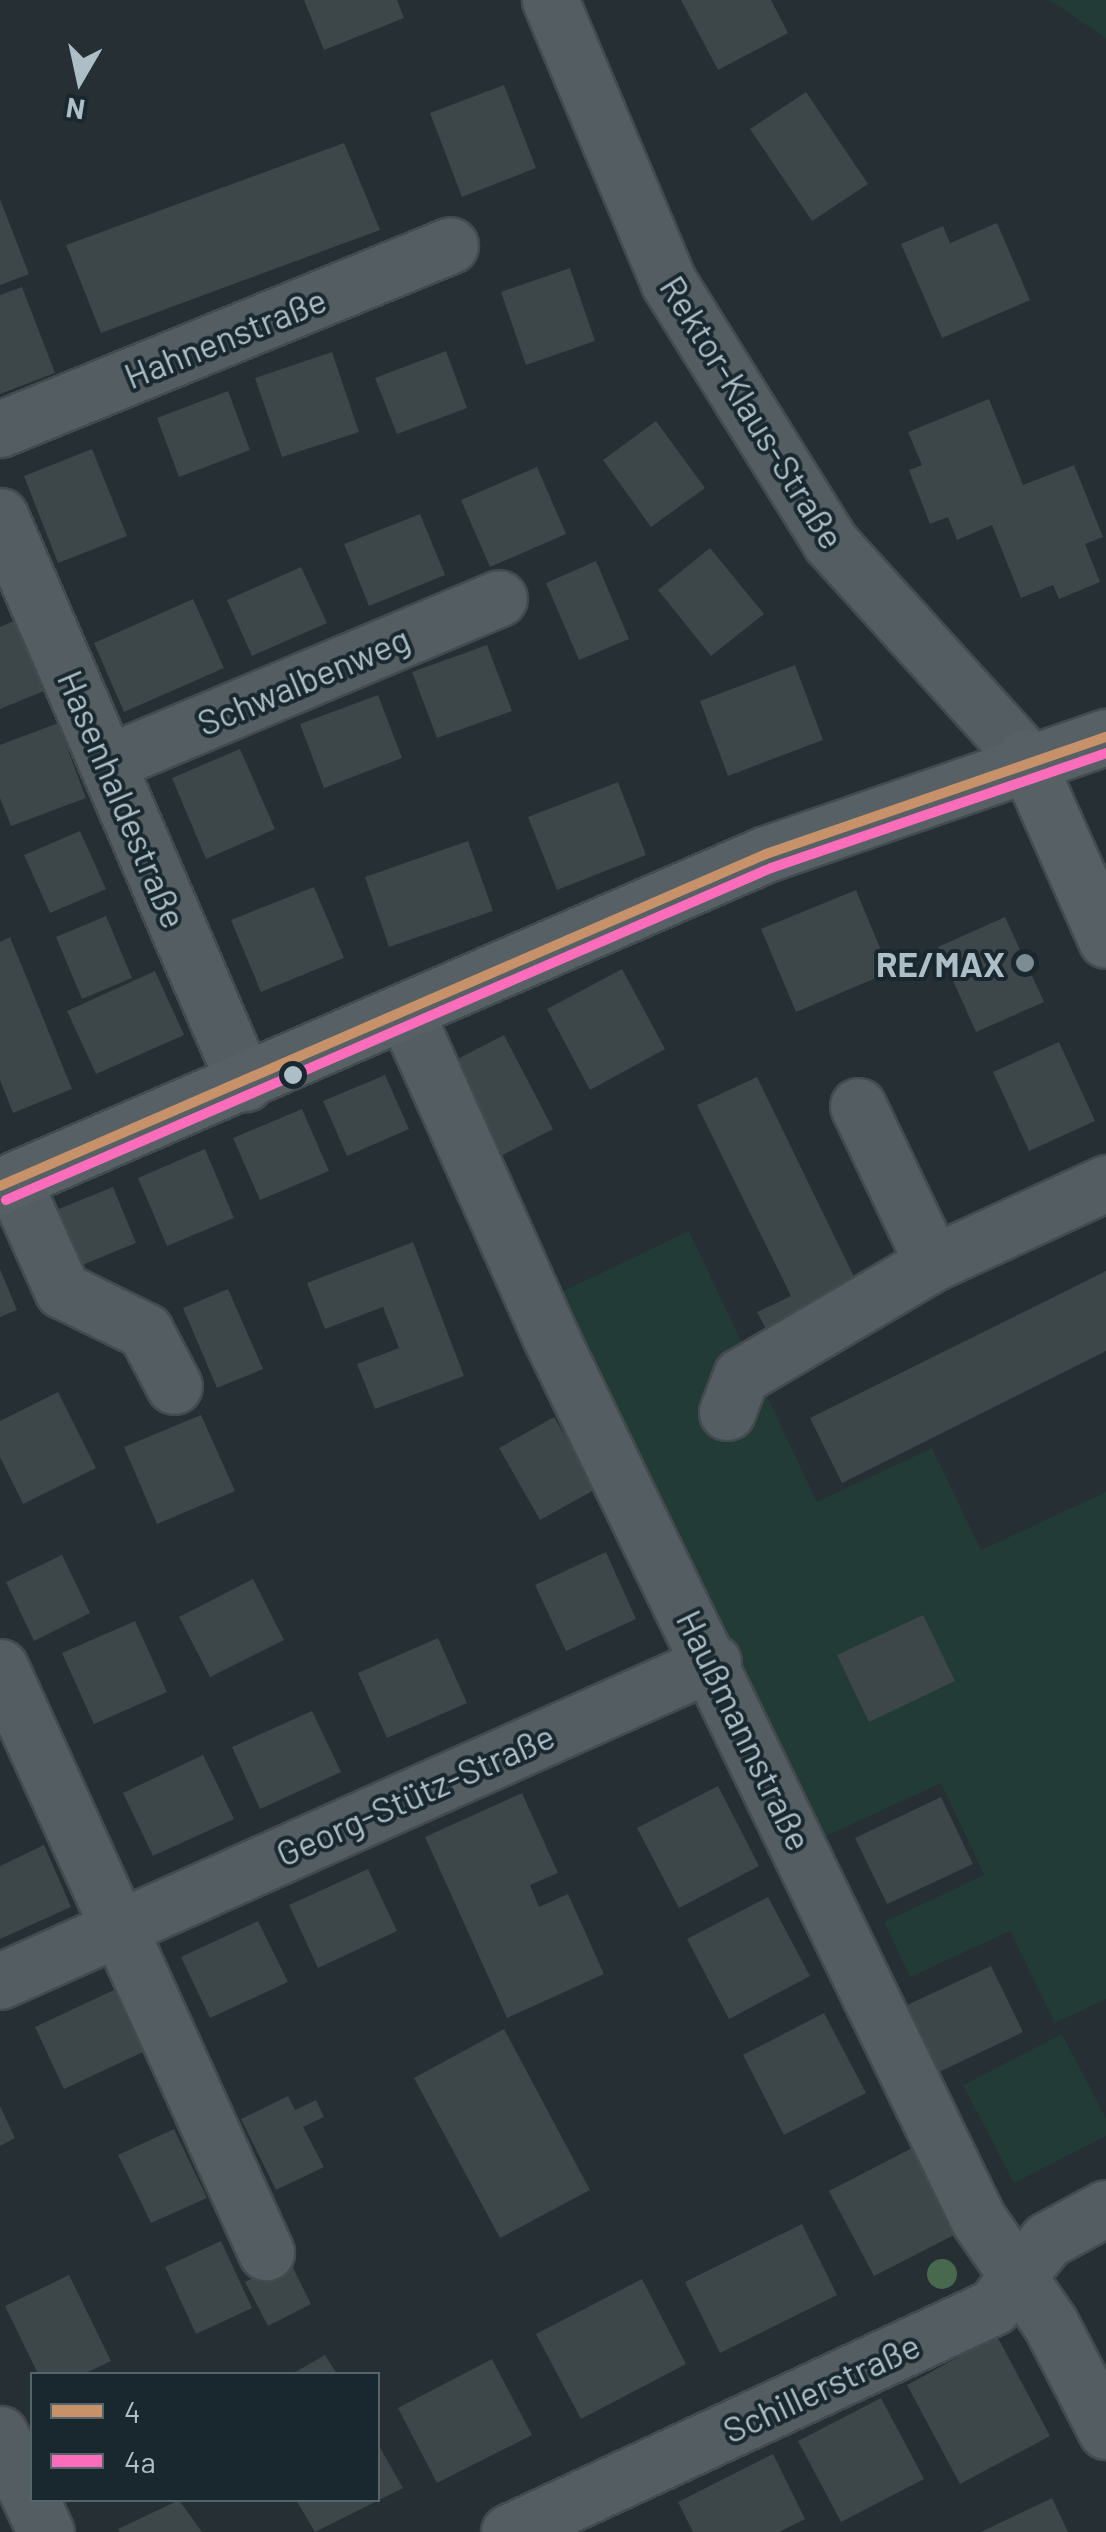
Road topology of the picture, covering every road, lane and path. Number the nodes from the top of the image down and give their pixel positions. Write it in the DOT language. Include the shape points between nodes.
graph roads {
  1 [pos="550,0"];
  2 [pos="450,245"];
  3 [pos="0,428"];
  4 [pos="0,516"];
  5 [pos="499,598"];
  6 [pos="1106,737"];
  7 [pos="1026,758"];
  8 [pos="107,763"];
  9 [pos="1106,940"];
  10 [pos="407,1016"];
  11 [pos="245,1083"];
  12 [pos="858,1106"];
  13 [pos="1106,1183"];
  14 [pos="6,1184"];
  15 [pos="933,1263"];
  16 [pos="174,1386"];
  17 [pos="728,1412"];
  18 [pos="713,1662"];
  19 [pos="0,1668"];
  20 [pos="119,1928"];
  21 [pos="0,1981"];
  22 [pos="1106,2208"];
  23 [pos="266,2252"];
  24 [pos="1019,2282"];
  25 [pos="1106,2431"];
  26 [pos="0,2434"];
  27 [pos="30,2498"];
  28 [pos="32,2502"];
  29 [pos="46,2532"];
  30 [pos="509,2532"];
  1 -- 7 [label="street, Rektor-Klaus-Straße" via="669,283 830,542"];
  2 -- 3 [label="street, Hahnenstraße"];
  4 -- 8 [label="street, Hasenhaldestraße"];
  5 -- 8 [label="street, Schwalbenweg"];
  6 -- 7 [label="main road"];
  7 -- 9 [label="main road, Rektor-Klaus-Straße"];
  7 -- 10 [label="main road" via="766,854"];
  8 -- 11 [label="street, Hasenhaldestraße"];
  10 -- 11 [label="main road"];
  10 -- 18 [label="street, Haußmannstraße" via="551,1338"];
  11 -- 14 [label="main road"];
  12 -- 15 [label="street"];
  13 -- 15 [label="street"];
  14 -- 16 [label="street" via="62,1290 145,1331"];
  15 -- 17 [label="street" via="741,1376"];
  18 -- 20 [label="street, Georg-Stütz-Straße"];
  18 -- 24 [label="street, Haußmannstraße" via="978,2219"];
  19 -- 20 [label="street"];
  20 -- 21 [label="street, Georg-Stütz-Straße"];
  20 -- 23 [label="street"];
  22 -- 24 [label="street, Schillerstraße" via="1047,2240"];
  24 -- 25 [label="street, Haußmannstraße"];
  24 -- 30 [label="street, Schillerstraße" via="993,2306"];
  26 -- 27 [label="street"];
  28 -- 29 [label="street"];
}
